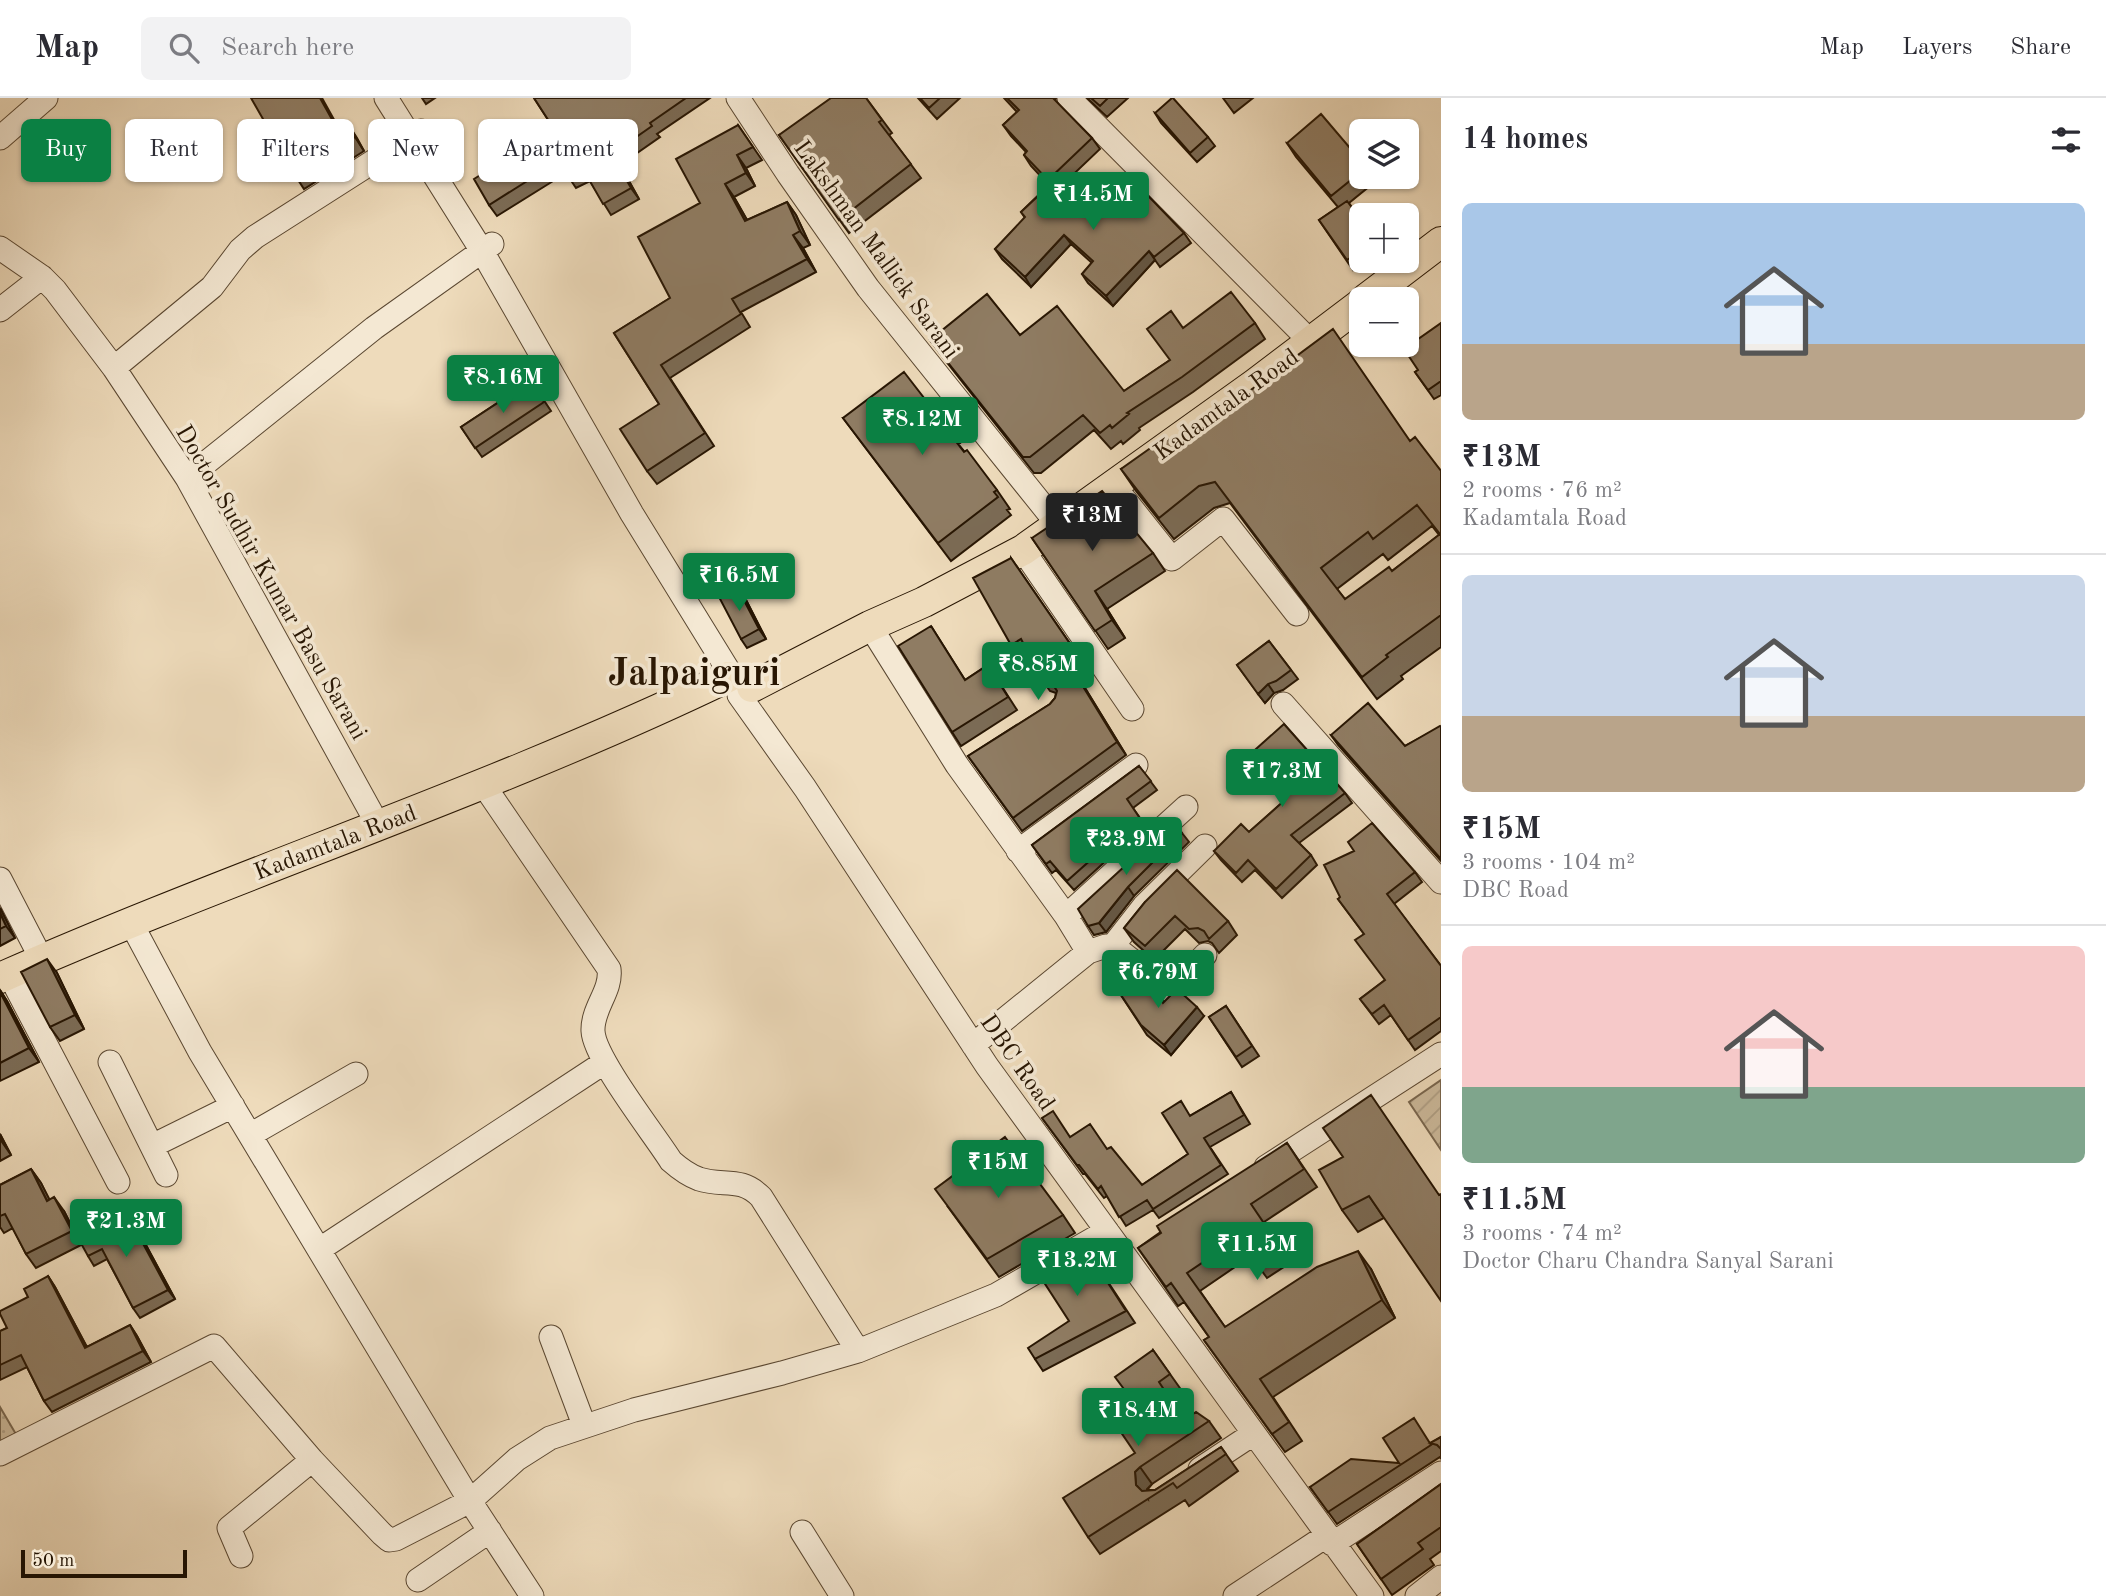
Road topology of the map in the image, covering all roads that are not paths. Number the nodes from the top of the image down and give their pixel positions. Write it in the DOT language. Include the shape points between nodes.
graph roads {
  1 [pos="46,98"];
  2 [pos="386,98"];
  3 [pos="400,98"];
  4 [pos="738,98"];
  5 [pos="1069,98"];
  6 [pos="404,119"];
  7 [pos="409,119"];
  8 [pos="0,138"];
  9 [pos="368,165"];
  10 [pos="446,182"];
  11 [pos="1441,242"];
  12 [pos="487,247"];
  13 [pos="0,248"];
  14 [pos="42,277"];
  15 [pos="1382,287"];
  16 [pos="0,310"];
  17 [pos="1349,313"];
  18 [pos="1311,342"];
  19 [pos="114,368"];
  20 [pos="187,478"];
  21 [pos="1114,485"];
  22 [pos="1059,526"];
  23 [pos="1023,550"];
  24 [pos="1297,614"];
  25 [pos="870,626"];
  26 [pos="740,682"];
  27 [pos="1283,704"];
  28 [pos="1132,709"];
  29 [pos="978,752"];
  30 [pos="957,765"];
  31 [pos="1136,765"];
  32 [pos="483,784"];
  33 [pos="1186,807"];
  34 [pos="378,825"];
  35 [pos="1205,846"];
  36 [pos="1018,851"];
  37 [pos="0,879"];
  38 [pos="1441,882"];
  39 [pos="1066,916"];
  40 [pos="131,923"];
  41 [pos="1112,947"];
  42 [pos="1088,952"];
  43 [pos="1205,955"];
  44 [pos="42,960"];
  45 [pos="5,976"];
  46 [pos="973,1045"];
  47 [pos="1441,1054"];
  48 [pos="110,1062"];
  49 [pos="604,1062"];
  50 [pos="356,1074"];
  51 [pos="233,1106"];
  52 [pos="250,1135"];
  53 [pos="152,1146"];
  54 [pos="166,1175"];
  55 [pos="1250,1177"];
  56 [pos="118,1182"];
  57 [pos="1107,1231"];
  58 [pos="1148,1243"];
  59 [pos="320,1249"];
  60 [pos="1125,1257"];
  61 [pos="551,1337"];
  62 [pos="858,1350"];
  63 [pos="584,1425"];
  64 [pos="1253,1434"];
  65 [pos="0,1454"];
  66 [pos="312,1460"];
  67 [pos="1441,1473"];
  68 [pos="1183,1480"];
  69 [pos="470,1501"];
  70 [pos="490,1531"];
  71 [pos="802,1532"];
  72 [pos="1329,1540"];
  73 [pos="241,1556"];
  74 [pos="1441,1577"];
  75 [pos="418,1580"];
  76 [pos="532,1596"];
  77 [pos="842,1596"];
  78 [pos="1235,1596"];
  79 [pos="1371,1596"];
  80 [pos="1417,1596"];
  1 -- 8 [label="street"];
  2 -- 6 [label="street"];
  3 -- 7 [label="street"];
  4 -- 22 [label="street, Lakshman Mallick Sarani" via="869,288"];
  5 -- 18 [label="street"];
  9 -- 19 [label="street" via="255,237 212,287"];
  10 -- 12 [label="street, DBC Road"];
  11 -- 15 [label="main road"];
  12 -- 20 [label="street" via="374,328"];
  12 -- 26 [label="street, DBC Road" via="632,514"];
  13 -- 14 [label="street, Doctor Sudhir Kumar Basu Sarani"];
  14 -- 16 [label="street"];
  14 -- 19 [label="street, Doctor Sudhir Kumar Basu Sarani"];
  17 -- 18 [label="main road, Kadamtala Road"];
  18 -- 21 [label="main road, Kadamtala Road"];
  19 -- 20 [label="street, Doctor Sudhir Kumar Basu Sarani"];
  20 -- 34 [label="street, Doctor Sudhir Kumar Basu Sarani"];
  21 -- 22 [label="main road, Kadamtala Road"];
  21 -- 24 [label="street" via="1172,559 1223,519"];
  22 -- 23 [label="main road, Kadamtala Road"];
  23 -- 25 [label="main road, Kadamtala Road"];
  23 -- 28 [label="street"];
  25 -- 26 [label="main road, Kadamtala Road"];
  25 -- 30 [label="street"];
  26 -- 32 [label="main road, Kadamtala Road" via="670,705"];
  26 -- 46 [label="street, DBC Road"];
  27 -- 38 [label="street"];
  29 -- 30 [label="street"];
  30 -- 36 [label="street"];
  31 -- 36 [label="street"];
  32 -- 34 [label="main road, Kadamtala Road"];
  32 -- 49 [label="street" via="610,969 593,1028"];
  33 -- 39 [label="street"];
  34 -- 40 [label="main road, Kadamtala Road"];
  35 -- 41 [label="street" via="1144,906"];
  36 -- 39 [label="street"];
  37 -- 44 [label="street"];
  39 -- 42 [label="street"];
  40 -- 44 [label="main road, Kadamtala Road"];
  40 -- 51 [label="street"];
  41 -- 42 [label="street"];
  41 -- 43 [label="street" via="1171,991"];
  42 -- 46 [label="street"];
  44 -- 45 [label="main road, Kadamtala Road"];
  45 -- 56 [label="street"];
  46 -- 57 [label="street, DBC Road"];
  47 -- 55 [label="street"];
  48 -- 53 [label="street"];
  49 -- 59 [label="street"];
  49 -- 62 [label="street" via="671,1161 701,1180 751,1187 761,1197"];
  50 -- 52 [label="street"];
  51 -- 52 [label="street"];
  51 -- 53 [label="street"];
  52 -- 59 [label="street"];
  53 -- 54 [label="street"];
  57 -- 60 [label="street, DBC Road"];
  57 -- 62 [label="street" via="996,1295"];
  58 -- 60 [label="street"];
  59 -- 69 [label="street"];
  60 -- 64 [label="street, DBC Road"];
  61 -- 63 [label="street"];
  62 -- 63 [label="street"];
  63 -- 69 [label="street" via="534,1447"];
  64 -- 68 [label="street"];
  64 -- 72 [label="street, DBC Road"];
  65 -- 66 [label="street" via="214,1346"];
  66 -- 69 [label="street" via="389,1539 406,1536"];
  66 -- 73 [label="street" via="229,1528"];
  67 -- 72 [label="street"];
  69 -- 70 [label="street"];
  70 -- 75 [label="street"];
  70 -- 76 [label="street"];
  71 -- 77 [label="street"];
  72 -- 78 [label="street"];
  72 -- 79 [label="street, DBC Road"];
  74 -- 80 [label="street"];
}
